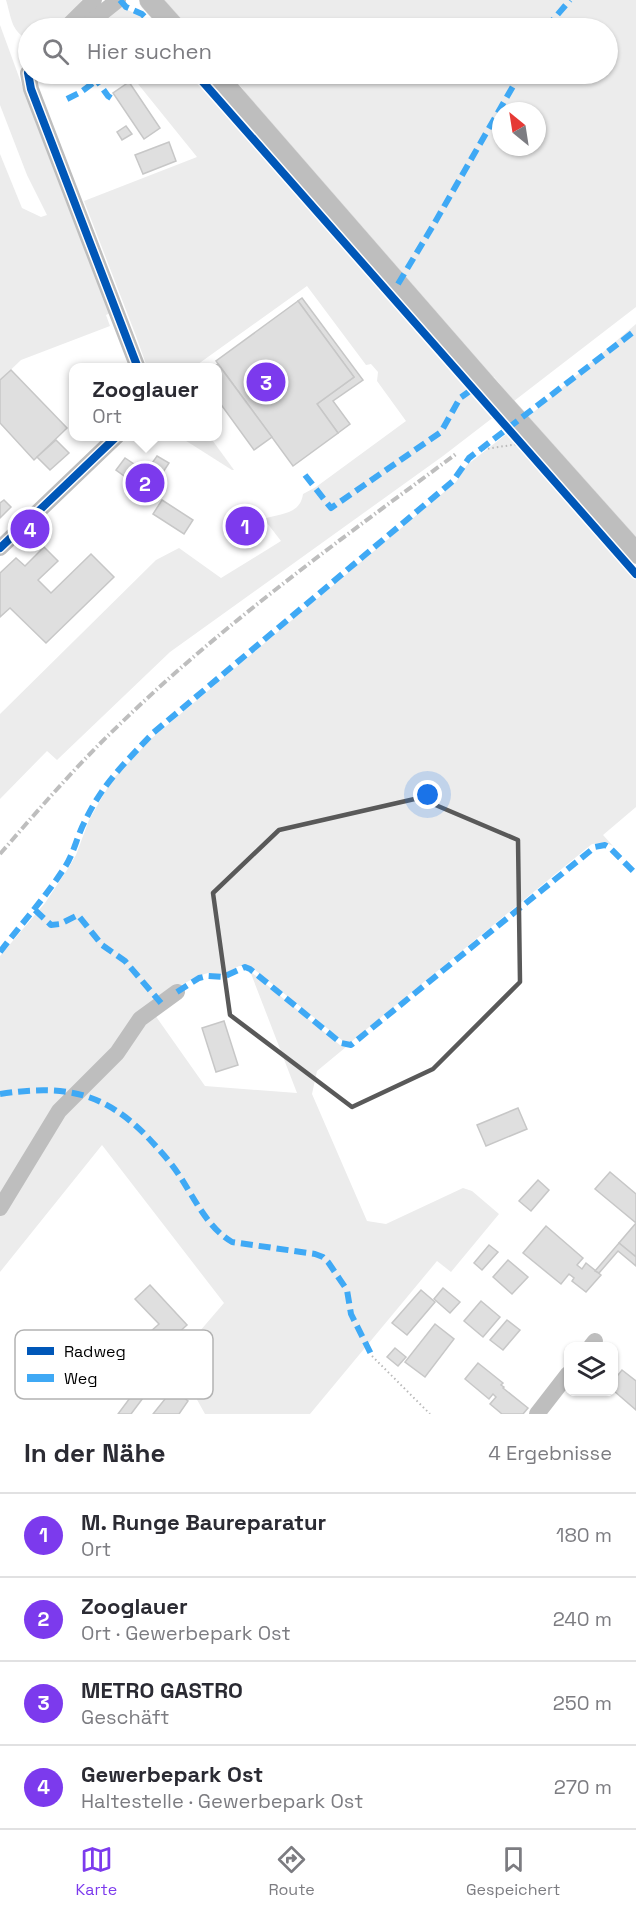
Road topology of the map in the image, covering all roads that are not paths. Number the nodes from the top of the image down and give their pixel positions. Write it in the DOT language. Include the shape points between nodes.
graph roads {
  1 [pos="118,0"];
  2 [pos="150,0"];
  3 [pos="92,1"];
  4 [pos="76,18"];
  5 [pos="96,18"];
  6 [pos="166,18"];
  7 [pos="30,84"];
  8 [pos="224,84"];
  9 [pos="136,363"];
  10 [pos="112,441"];
  11 [pos="0,548"];
  12 [pos="636,553"];
  13 [pos="177,992"];
  14 [pos="0,1208"];
  15 [pos="564,1379"];
  16 [pos="537,1414"];
  1 -- 5 [label="street"];
  2 -- 6 [label="main road"];
  3 -- 4 [label="street"];
  7 -- 9 [label="street"];
  8 -- 12 [label="main road" via="485,384 526,437"];
  10 -- 11 [label="street"];
  13 -- 14 [label="street" via="140,1019 117,1053 59,1111"];
  15 -- 16 [label="street"];
}
